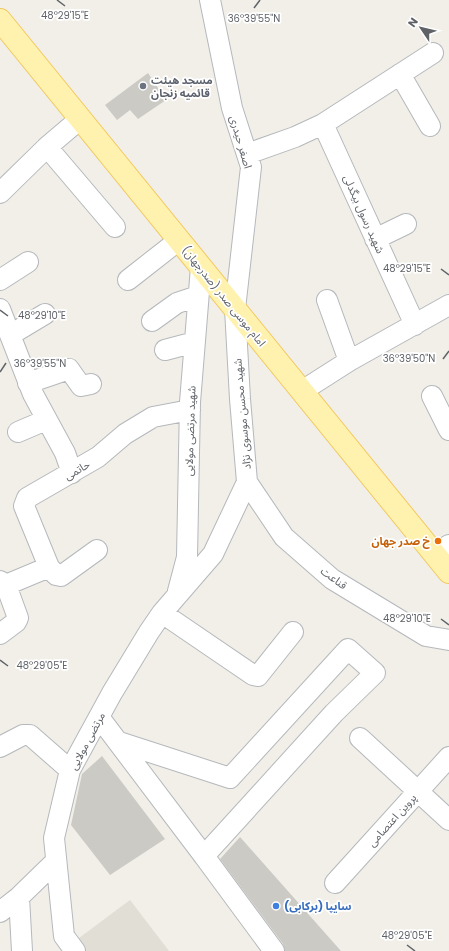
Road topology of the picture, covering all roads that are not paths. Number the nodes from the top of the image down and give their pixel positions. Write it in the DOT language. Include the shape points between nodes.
graph roads {
  1 [pos="210,0"];
  2 [pos="0,20"];
  3 [pos="433,53"];
  4 [pos="400,74"];
  5 [pos="80,119"];
  6 [pos="323,124"];
  7 [pos="430,126"];
  8 [pos="47,147"];
  9 [pos="247,154"];
  10 [pos="0,193"];
  11 [pos="406,224"];
  12 [pos="115,227"];
  13 [pos="375,239"];
  14 [pos="179,240"];
  15 [pos="28,262"];
  16 [pos="201,267"];
  17 [pos="0,280"];
  18 [pos="128,280"];
  19 [pos="198,296"];
  20 [pos="327,300"];
  21 [pos="449,305"];
  22 [pos="0,309"];
  23 [pos="235,309"];
  24 [pos="45,314"];
  25 [pos="152,321"];
  26 [pos="415,325"];
  27 [pos="10,335"];
  28 [pos="195,342"];
  29 [pos="165,350"];
  30 [pos="349,361"];
  31 [pos="28,383"];
  32 [pos="91,384"];
  33 [pos="302,391"];
  34 [pos="432,396"];
  35 [pos="190,410"];
  36 [pos="46,420"];
  37 [pos="449,430"];
  38 [pos="18,432"];
  39 [pos="72,473"];
  40 [pos="248,482"];
  41 [pos="97,550"];
  42 [pos="442,550"];
  43 [pos="49,567"];
  44 [pos="449,572"];
  45 [pos="3,583"];
  46 [pos="177,595"];
  47 [pos="162,613"];
  48 [pos="293,632"];
  49 [pos="0,634"];
  50 [pos="449,640"];
  51 [pos="99,717"];
  52 [pos="360,738"];
  53 [pos="119,742"];
  54 [pos="0,747"];
  55 [pos="449,757"];
  56 [pos="70,770"];
  57 [pos="419,791"];
  58 [pos="449,820"];
  59 [pos="204,856"];
  60 [pos="55,862"];
  61 [pos="335,884"];
  62 [pos="19,897"];
  63 [pos="0,912"];
  64 [pos="22,951"];
  65 [pos="75,951"];
  66 [pos="274,951"];
  1 -- 9 [label="street, اصغر حیدری" via="232,108"];
  2 -- 5 [label="main road, (صدرجهان) امام موسی صدر"];
  3 -- 4 [label="street"];
  4 -- 6 [label="street"];
  4 -- 7 [label="street"];
  5 -- 8 [label="street"];
  5 -- 14 [label="main road, (صدرجهان) امام موسی صدر"];
  6 -- 9 [label="street"];
  6 -- 13 [label="street, شهید رسول بیگدلی"];
  8 -- 10 [label="street"];
  8 -- 12 [label="street"];
  9 -- 23 [label="street, اصغر حیدری" via="251,167"];
  11 -- 13 [label="street"];
  13 -- 26 [label="street, شهید رسول بیگدلی"];
  14 -- 16 [label="main road, (صدرجهان) امام موسی صدر"];
  14 -- 18 [label="street"];
  15 -- 17 [label="street"];
  16 -- 19 [label="street, شهید مرتضی مولایی"];
  16 -- 23 [label="main road, (صدرجهان) امام موسی صدر"];
  19 -- 25 [label="street" via="177,303"];
  19 -- 28 [label="street, شهید مرتضی مولایی"];
  20 -- 30 [label="street"];
  21 -- 26 [label="street"];
  22 -- 27 [label="street"];
  23 -- 33 [label="main road, (صدرجهان) امام موسی صدر"];
  23 -- 40 [label="street, شهید محسن موسوی نژاد"];
  24 -- 27 [label="street"];
  26 -- 30 [label="street"];
  27 -- 31 [label="street"];
  28 -- 29 [label="street"];
  28 -- 35 [label="street, شهید مرتضی مولایی"];
  30 -- 33 [label="street"];
  31 -- 32 [label="street" via="69,369 81,386"];
  31 -- 36 [label="street"];
  33 -- 42 [label="main road, (صدرجهان) امام موسی صدر"];
  34 -- 37 [label="street"];
  35 -- 39 [label="street, حاتمی" via="153,417"];
  35 -- 46 [label="street, شهید مرتضی مولایی" via="188,557"];
  36 -- 38 [label="street"];
  36 -- 39 [label="street" via="65,454"];
  39 -- 43 [label="street, حاتمی" via="24,502"];
  40 -- 46 [label="street, شهید محسن موسوی نژاد" via="213,554"];
  40 -- 50 [label="street, قناعت" via="284,536 332,578 426,636"];
  41 -- 43 [label="street" via="61,576 56,575"];
  42 -- 44 [label="main road, (صدرجهان) امام موسی صدر"];
  43 -- 45 [label="street"];
  45 -- 49 [label="street" via="18,618"];
  46 -- 47 [label="street, مرتضی مولایی"];
  47 -- 48 [label="street" via="258,676"];
  47 -- 51 [label="street, مرتضی مولایی" via="148,632"];
  51 -- 53 [label="street"];
  51 -- 56 [label="street, مرتضی مولایی"];
  52 -- 57 [label="street"];
  53 -- 59 [label="street"];
  53 -- 59 [label="street" via="230,778 348,649 375,673 334,713"];
  54 -- 56 [label="street" via="23,735 30,735"];
  55 -- 57 [label="street, پروین اعتصامی"];
  56 -- 60 [label="street, مرتضی مولایی" via="54,838"];
  57 -- 58 [label="street"];
  57 -- 61 [label="street, پروین اعتصامی"];
  59 -- 66 [label="street"];
  60 -- 62 [label="street"];
  60 -- 65 [label="street, مرتضی مولایی" via="64,936"];
  62 -- 63 [label="street"];
  62 -- 64 [label="street"];
}
